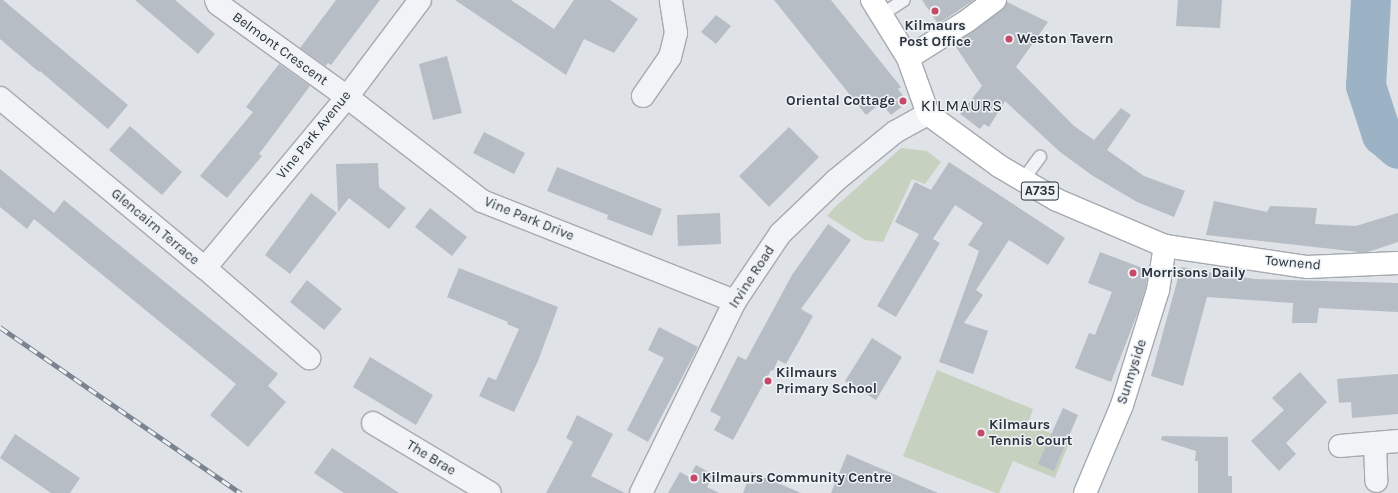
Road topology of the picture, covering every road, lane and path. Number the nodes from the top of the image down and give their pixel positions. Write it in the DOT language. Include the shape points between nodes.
graph roads {
  1 [pos="216,0"];
  2 [pos="420,0"];
  3 [pos="671,0"];
  4 [pos="904,0"];
  5 [pos="995,0"];
  6 [pos="877,8"];
  7 [pos="908,58"];
  8 [pos="643,96"];
  9 [pos="347,97"];
  10 [pos="0,98"];
  11 [pos="928,114"];
  12 [pos="1040,157"];
  13 [pos="1023,180"];
  14 [pos="1165,246"];
  15 [pos="1398,262"];
  16 [pos="205,268"];
  17 [pos="735,301"];
  18 [pos="309,358"];
  19 [pos="373,423"];
  20 [pos="1398,442"];
  21 [pos="1375,443"];
  22 [pos="1340,446"];
  23 [pos="1376,481"];
  24 [pos="490,493"];
  25 [pos="641,493"];
  26 [pos="1085,493"];
  1 -- 9 [label="street, Belmont Crescent" via="218,4"];
  2 -- 9 [label="street, Vine Park Avenue"];
  3 -- 8 [label="street" via="676,33 670,57"];
  4 -- 6 [label="lane"];
  5 -- 7 [label="main road" via="967,22"];
  6 -- 7 [label="main road"];
  7 -- 11 [label="main road"];
  9 -- 16 [label="street, Vine Park Avenue"];
  9 -- 17 [label="street, Vine Park Drive" via="482,201"];
  10 -- 16 [label="street, Glencairn Terrace"];
  11 -- 13 [label="main road, A735" via="999,166"];
  11 -- 17 [label="street, Irvine Road" via="895,132 835,181 780,234"];
  12 -- 13 [label="lane"];
  13 -- 14 [label="main road, A735" via="1057,200"];
  14 -- 15 [label="main road, Townend / A735" via="1306,267"];
  14 -- 26 [label="main road, Sunnyside" via="1158,290 1122,405"];
  16 -- 18 [label="street, Glencairn Terrace"];
  17 -- 25 [label="street, Irvine Road"];
  19 -- 24 [label="street, The Brae"];
  20 -- 21 [label="street"];
  21 -- 22 [label="street"];
  21 -- 23 [label="street"];
}
